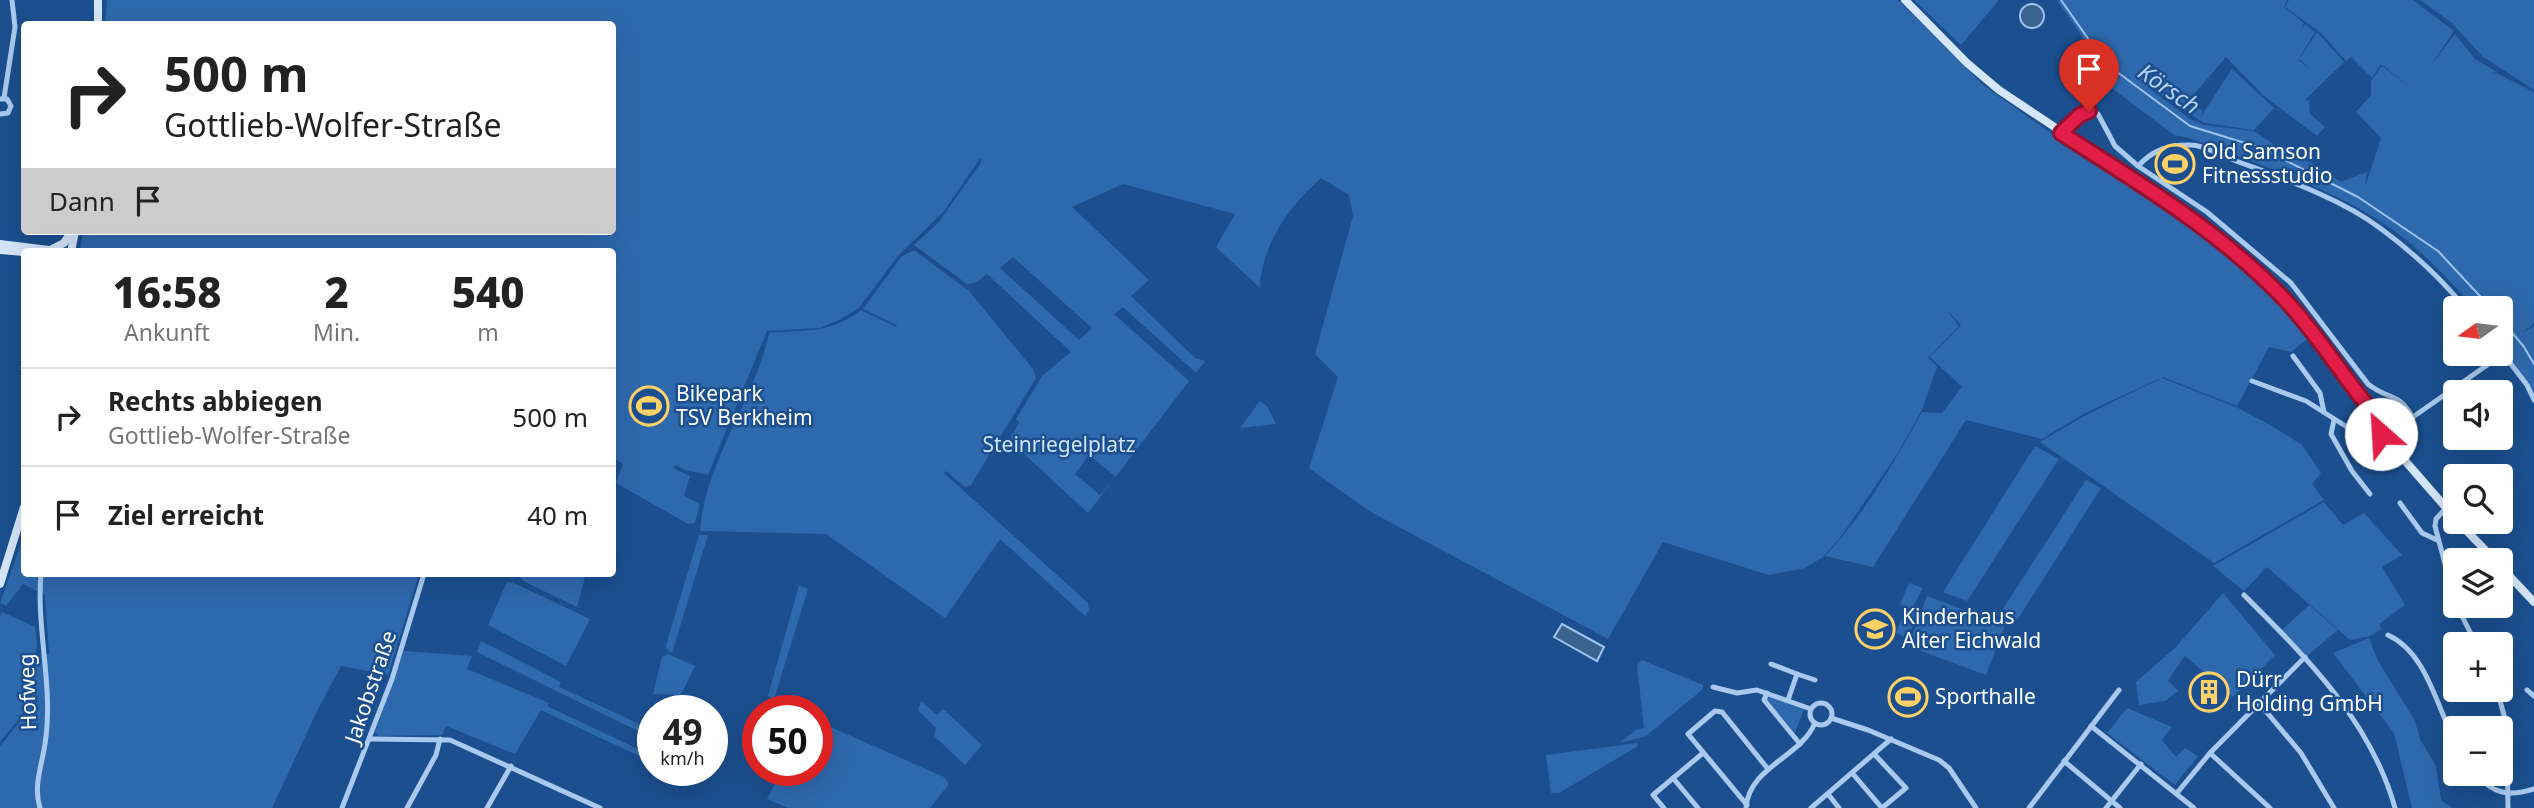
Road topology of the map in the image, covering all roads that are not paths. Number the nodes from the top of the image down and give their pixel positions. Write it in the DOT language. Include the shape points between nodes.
graph roads {
  1 [pos="12,0"];
  2 [pos="98,0"];
  3 [pos="1905,0"];
  4 [pos="98,21"];
  5 [pos="2,99"];
  6 [pos="0,114"];
  7 [pos="2061,133"];
  8 [pos="2138,166"];
  9 [pos="71,235"];
  10 [pos="2,245"];
  11 [pos="31,248"];
  12 [pos="54,248"];
  13 [pos="21,251"];
  14 [pos="2455,296"];
  15 [pos="2293,356"];
  16 [pos="2483,366"];
  17 [pos="2513,366"];
  18 [pos="2252,381"];
  19 [pos="2534,400"];
  20 [pos="2324,412"];
  21 [pos="2413,418"];
  22 [pos="2334,420"];
  23 [pos="2383,424"];
  24 [pos="2400,426"];
  25 [pos="2382,437"];
  26 [pos="2394,441"];
  27 [pos="2370,494"];
  28 [pos="2400,503"];
  29 [pos="2443,505"];
  30 [pos="2443,511"];
  31 [pos="21,517"];
  32 [pos="2470,534"];
  33 [pos="2437,540"];
  34 [pos="2484,548"];
  35 [pos="2443,560"];
  36 [pos="41,577"];
  37 [pos="423,577"];
  38 [pos="2513,579"];
  39 [pos="0,584"];
  40 [pos="2244,595"];
  41 [pos="2534,602"];
  42 [pos="2388,635"];
  43 [pos="2305,657"];
  44 [pos="1771,664"];
  45 [pos="1797,674"];
  46 [pos="1815,680"];
  47 [pos="1713,687"];
  48 [pos="2119,690"];
  49 [pos="2528,690"];
  50 [pos="1767,693"];
  51 [pos="2534,696"];
  52 [pos="1788,700"];
  53 [pos="2500,702"];
  54 [pos="2259,703"];
  55 [pos="1811,709"];
  56 [pos="2444,716"];
  57 [pos="1830,718"];
  58 [pos="1815,723"];
  59 [pos="2091,726"];
  60 [pos="370,739"];
  61 [pos="440,739"];
  62 [pos="1891,739"];
  63 [pos="1800,744"];
  64 [pos="1703,753"];
  65 [pos="2210,753"];
  66 [pos="1875,755"];
  67 [pos="2064,761"];
  68 [pos="2141,764"];
  69 [pos="511,766"];
  70 [pos="1768,769"];
  71 [pos="1853,774"];
  72 [pos="1673,778"];
  73 [pos="2488,786"];
  74 [pos="2534,789"];
  75 [pos="2177,793"];
  76 [pos="1828,794"];
  77 [pos="2507,795"];
  78 [pos="2111,802"];
  79 [pos="1747,807"];
  80 [pos="2189,807"];
  81 [pos="40,808"];
  82 [pos="342,808"];
  83 [pos="407,808"];
  84 [pos="487,808"];
  85 [pos="600,808"];
  86 [pos="1664,808"];
  87 [pos="1698,808"];
  88 [pos="1811,808"];
  89 [pos="1839,808"];
  90 [pos="1882,808"];
  91 [pos="1976,808"];
  92 [pos="2029,808"];
  93 [pos="2106,808"];
  94 [pos="2120,808"];
  95 [pos="2270,808"];
  96 [pos="2334,808"];
  97 [pos="2395,808"];
  98 [pos="2508,808"];
  1 -- 5 [label="street" via="15,27"];
  2 -- 4 [label="main road"];
  3 -- 7 [label="main road" via="1981,76"];
  5 -- 6 [label="street" via="10,102 11,109"];
  7 -- 8 [label="street" via="2084,112 2098,114 2115,146"];
  7 -- 23 [label="main road" via="2207,230 2264,278"];
  8 -- 14 [label="street" via="2171,145 2194,145 2268,173 2379,227"];
  8 -- 21 [label="street" via="2207,212 2291,283 2368,384 2400,399"];
  9 -- 12 [label="main road"];
  10 -- 11 [label="main road"];
  10 -- 13 [label="main road"];
  15 -- 20 [label="street" via="2320,393"];
  16 -- 21 [label="street"];
  17 -- 19 [label="street"];
  18 -- 20 [label="street"];
  20 -- 22 [label="street"];
  21 -- 24 [label="street"];
  22 -- 25 [label="street" via="2366,439"];
  22 -- 27 [label="street" via="2330,434"];
  23 -- 24 [label="main road" via="2392,421"];
  23 -- 25 [label="main road"];
  24 -- 26 [label="main road" via="2400,436"];
  25 -- 26 [label="main road"];
  26 -- 29 [label="main road"];
  28 -- 33 [label="street" via="2422,533"];
  30 -- 33 [label="street" via="2436,519"];
  31 -- 39 [label="main road"];
  32 -- 34 [label="main road"];
  33 -- 35 [label="street"];
  36 -- 81 [label="street, Hofweg" via="48,709 36,789"];
  37 -- 60 [label="street, Jakobstraße"];
  38 -- 41 [label="main road"];
  40 -- 43 [label="street"];
  42 -- 56 [label="street" via="2407,648 2424,672"];
  43 -- 54 [label="street"];
  43 -- 97 [label="street" via="2342,701 2381,765"];
  44 -- 45 [label="street"];
  45 -- 46 [label="street"];
  45 -- 52 [label="street"];
  47 -- 50 [label="street"];
  48 -- 59 [label="street"];
  49 -- 51 [label="street"];
  50 -- 52 [label="street"];
  50 -- 63 [label="street" via="1764,700"];
  52 -- 55 [label="street"];
  53 -- 77 [label="street" via="2507,726"];
  54 -- 65 [label="street"];
  54 -- 96 [label="street" via="2301,753"];
  55 -- 57 [label="street" via="1825,704"];
  55 -- 58 [label="street"];
  57 -- 58 [label="street" via="1825,724"];
  57 -- 62 [label="street"];
  58 -- 63 [label="street"];
  59 -- 67 [label="street"];
  59 -- 68 [label="street"];
  60 -- 61 [label="street"];
  60 -- 82 [label="street, Jakobstraße"];
  61 -- 69 [label="street"];
  61 -- 83 [label="street"];
  62 -- 66 [label="street"];
  62 -- 91 [label="street" via="1940,760"];
  63 -- 70 [label="street"];
  64 -- 70 [label="street" via="1688,734 1715,711 1721,712"];
  64 -- 72 [label="street"];
  64 -- 79 [label="street"];
  65 -- 75 [label="street"];
  65 -- 95 [label="street"];
  66 -- 71 [label="street"];
  66 -- 90 [label="street" via="1906,788"];
  67 -- 78 [label="street"];
  67 -- 92 [label="street"];
  68 -- 75 [label="street"];
  68 -- 78 [label="street"];
  69 -- 84 [label="street"];
  69 -- 85 [label="street"];
  70 -- 79 [label="street" via="1754,782"];
  71 -- 76 [label="street"];
  71 -- 90 [label="street"];
  72 -- 86 [label="street" via="1653,794"];
  72 -- 87 [label="street"];
  73 -- 77 [label="street"];
  74 -- 77 [label="street"];
  75 -- 80 [label="street"];
  76 -- 88 [label="street"];
  76 -- 89 [label="street"];
  77 -- 98 [label="street"];
  78 -- 93 [label="street"];
  78 -- 94 [label="street"];
}
